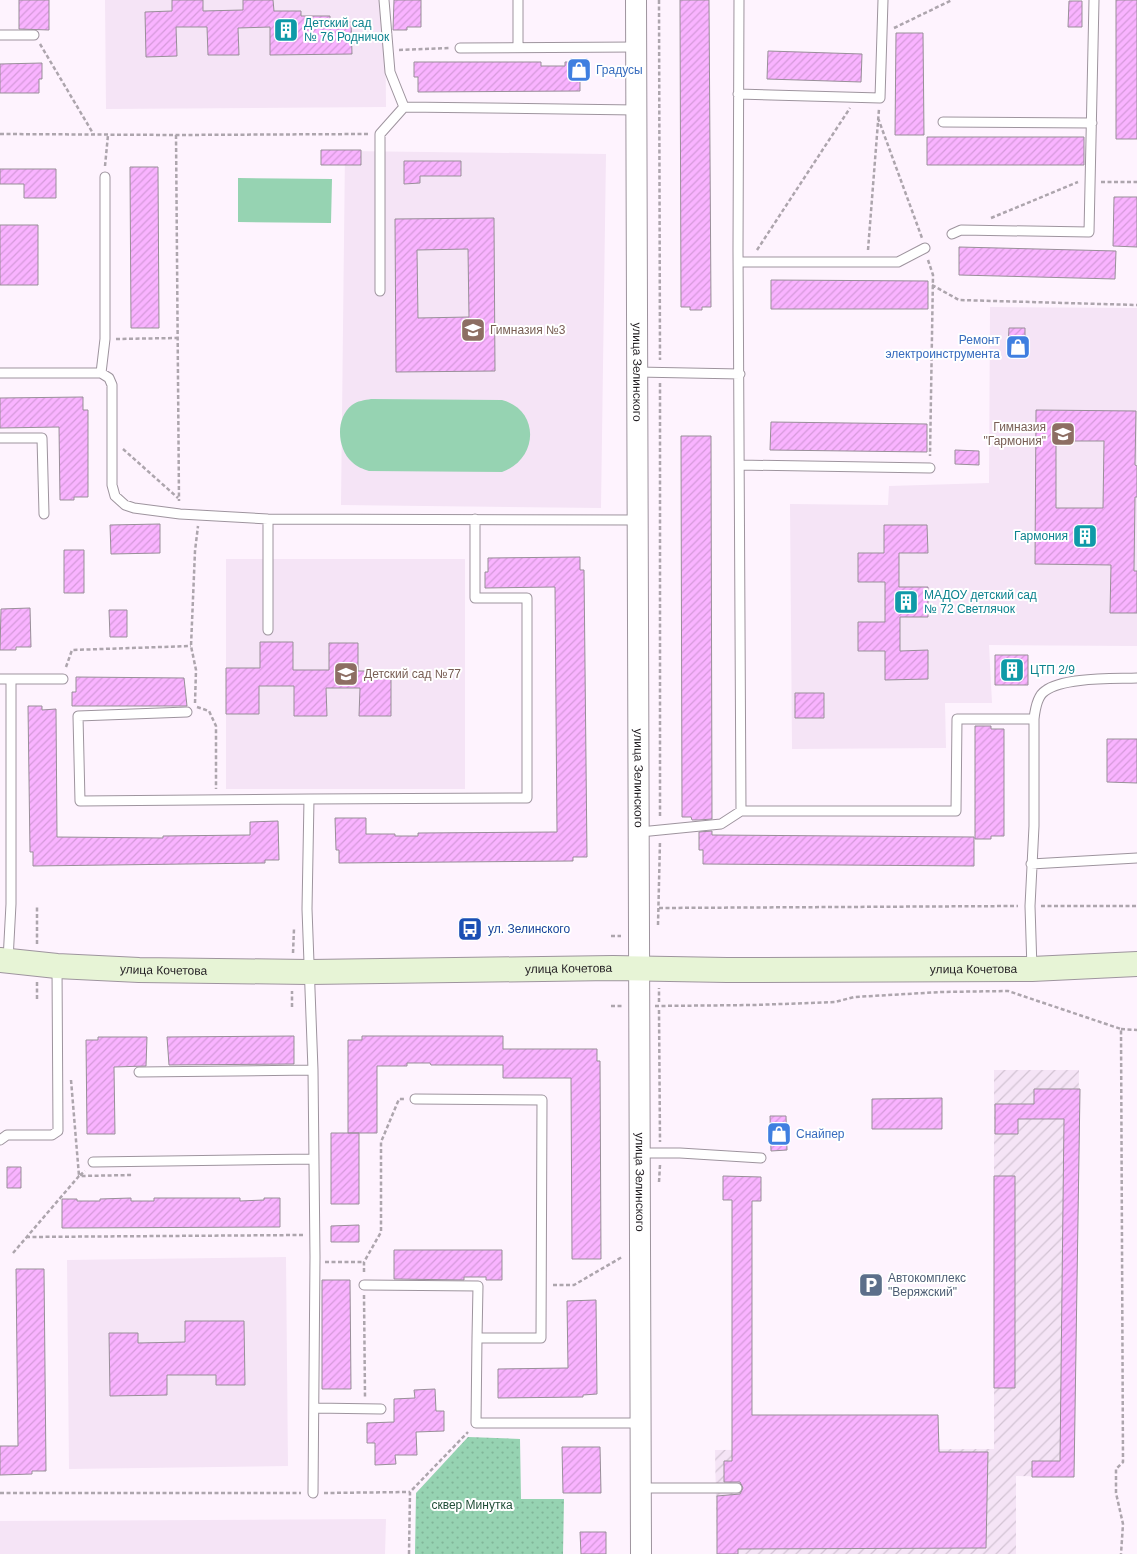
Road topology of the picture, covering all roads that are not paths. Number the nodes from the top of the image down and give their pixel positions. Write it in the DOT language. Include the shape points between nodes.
graph roads {
  1 [pos="384,0"];
  2 [pos="518,0"];
  3 [pos="636,0"];
  4 [pos="739,0"];
  5 [pos="883,0"];
  6 [pos="1094,0"];
  7 [pos="0,35"];
  8 [pos="34,35"];
  9 [pos="636,46"];
  10 [pos="518,47"];
  11 [pos="460,48"];
  12 [pos="738,94"];
  13 [pos="404,107"];
  14 [pos="637,110"];
  15 [pos="943,122"];
  16 [pos="1092,123"];
  17 [pos="105,177"];
  18 [pos="952,234"];
  19 [pos="925,248"];
  20 [pos="738,262"];
  21 [pos="380,291"];
  22 [pos="637,372"];
  23 [pos="0,373"];
  24 [pos="101,373"];
  25 [pos="740,374"];
  26 [pos="0,438"];
  27 [pos="740,465"];
  28 [pos="930,468"];
  29 [pos="44,514"];
  30 [pos="268,519"];
  31 [pos="475,520"];
  32 [pos="638,520"];
  33 [pos="268,630"];
  34 [pos="1137,678"];
  35 [pos="0,679"];
  36 [pos="11,679"];
  37 [pos="63,679"];
  38 [pos="187,712"];
  39 [pos="1034,719"];
  40 [pos="309,799"];
  41 [pos="741,811"];
  42 [pos="640,832"];
  43 [pos="1137,858"];
  44 [pos="1031,864"];
  45 [pos="4,960"];
  46 [pos="1137,964"];
  47 [pos="57,966"];
  48 [pos="649,968"];
  49 [pos="1032,968"];
  50 [pos="309,972"];
  51 [pos="313,1070"];
  52 [pos="139,1072"];
  53 [pos="415,1099"];
  54 [pos="0,1140"];
  55 [pos="640,1153"];
  56 [pos="761,1158"];
  57 [pos="314,1159"];
  58 [pos="93,1162"];
  59 [pos="364,1285"];
  60 [pos="477,1338"];
  61 [pos="314,1408"];
  62 [pos="381,1409"];
  63 [pos="640,1423"];
  64 [pos="640,1488"];
  65 [pos="738,1488"];
  66 [pos="313,1493"];
  67 [pos="641,1554"];
  1 -- 13 [label="lane" via="390,72"];
  2 -- 10 [label="lane"];
  3 -- 9 [label="street, улица Зелинского"];
  4 -- 12 [label="lane"];
  5 -- 12 [label="lane" via="880,98"];
  6 -- 16 [label="lane"];
  7 -- 8 [label="lane"];
  9 -- 10 [label="lane"];
  9 -- 14 [label="street, улица Зелинского"];
  10 -- 11 [label="lane"];
  12 -- 20 [label="lane"];
  13 -- 14 [label="lane"];
  13 -- 21 [label="lane" via="380,134"];
  14 -- 22 [label="street, улица Зелинского"];
  15 -- 16 [label="lane"];
  16 -- 18 [label="lane" via="1090,232 961,230"];
  17 -- 24 [label="lane" via="105,339"];
  19 -- 20 [label="lane" via="898,262"];
  20 -- 25 [label="lane"];
  22 -- 25 [label="lane"];
  22 -- 32 [label="street, улица Зелинского"];
  23 -- 24 [label="lane"];
  24 -- 30 [label="lane" via="112,385 112,485 116,496 125,505 180,514"];
  25 -- 27 [label="lane"];
  26 -- 29 [label="lane" via="42,438"];
  27 -- 28 [label="lane"];
  27 -- 41 [label="lane"];
  30 -- 31 [label="lane"];
  30 -- 33 [label="lane"];
  31 -- 32 [label="lane"];
  31 -- 40 [label="lane" via="475,598 527,598 527,798"];
  32 -- 42 [label="street, улица Зелинского"];
  34 -- 39 [label="lane" via="1059,684 1044,691 1036,704"];
  35 -- 36 [label="lane"];
  36 -- 37 [label="lane"];
  36 -- 45 [label="lane" via="11,904"];
  38 -- 40 [label="lane" via="78,716 80,800"];
  39 -- 41 [label="lane" via="957,719 956,811"];
  39 -- 44 [label="lane"];
  40 -- 50 [label="lane"];
  41 -- 42 [label="lane" via="721,824"];
  42 -- 48 [label="street, улица Зелинского"];
  43 -- 44 [label="lane"];
  44 -- 49 [label="lane"];
  45 -- 47 [label="main road, улица Кочетова"];
  46 -- 49 [label="main road, улица Кочетова"];
  47 -- 50 [label="main road, улица Кочетова"];
  47 -- 54 [label="lane" via="58,1131 52,1135 7,1135"];
  48 -- 49 [label="main road, улица Кочетова"];
  48 -- 50 [label="main road, улица Кочетова"];
  48 -- 55 [label="street, улица Зелинского"];
  50 -- 51 [label="lane"];
  51 -- 52 [label="lane"];
  51 -- 57 [label="lane"];
  53 -- 60 [label="lane" via="542,1100 541,1338"];
  55 -- 56 [label="lane"];
  55 -- 63 [label="street, улица Зелинского"];
  57 -- 58 [label="lane"];
  57 -- 61 [label="lane"];
  59 -- 60 [label="lane" via="478,1286"];
  60 -- 63 [label="lane" via="476,1423"];
  61 -- 62 [label="lane"];
  61 -- 66 [label="lane"];
  63 -- 64 [label="street, улица Зелинского"];
  64 -- 65 [label="lane"];
  64 -- 67 [label="street, улица Зелинского"];
}
